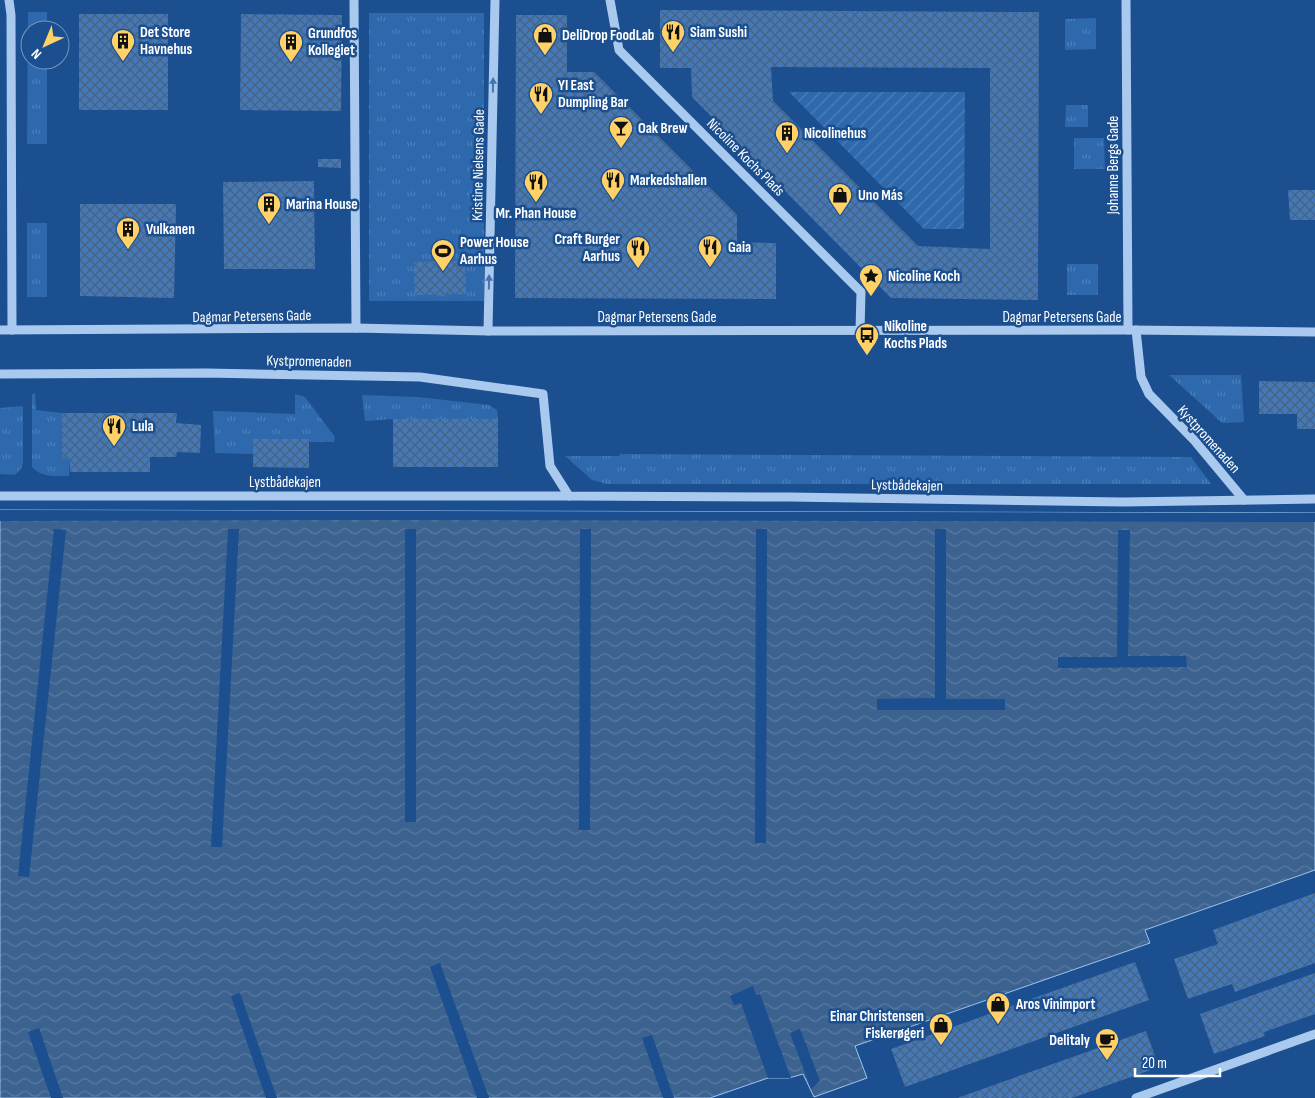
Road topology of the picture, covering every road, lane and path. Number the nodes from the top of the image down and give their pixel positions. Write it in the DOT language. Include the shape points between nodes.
graph roads {
  1 [pos="9,0"];
  2 [pos="354,0"];
  3 [pos="495,0"];
  4 [pos="610,0"];
  5 [pos="1126,0"];
  6 [pos="356,328"];
  7 [pos="0,330"];
  8 [pos="12,330"];
  9 [pos="1132,330"];
  10 [pos="488,331"];
  11 [pos="860,331"];
  12 [pos="1315,332"];
  13 [pos="0,374"];
  14 [pos="0,496"];
  15 [pos="569,496"];
  16 [pos="1315,499"];
  17 [pos="1244,500"];
  18 [pos="1315,1034"];
  19 [pos="1136,1098"];
  1 -- 8 [label="street"];
  2 -- 6 [label="street"];
  10 -- 3 [label="street, Kristine Nielsens Gade, one-way"];
  4 -- 11 [label="street, Nicoline Kochs Plads" via="619,50 862,292"];
  5 -- 9 [label="street, Johanne Bergs Gade"];
  6 -- 8 [label="street, Dagmar Petersens Gade"];
  6 -- 10 [label="street, Dagmar Petersens Gade"];
  7 -- 8 [label="street, Dagmar Petersens Gade"];
  9 -- 11 [label="street, Dagmar Petersens Gade"];
  9 -- 12 [label="street, Dagmar Petersens Gade"];
  9 -- 17 [label="street, Kystpromenaden" via="1141,376 1149,394 1194,440"];
  10 -- 11 [label="street, Dagmar Petersens Gade"];
  13 -- 15 [label="street, Kystpromenaden" via="420,377 543,394 550,466"];
  14 -- 15 [label="street, Lystbådekajen"];
  15 -- 17 [label="street, Lystbådekajen" via="1123,502"];
  16 -- 17 [label="street"];
  18 -- 19 [label="street"];
}
